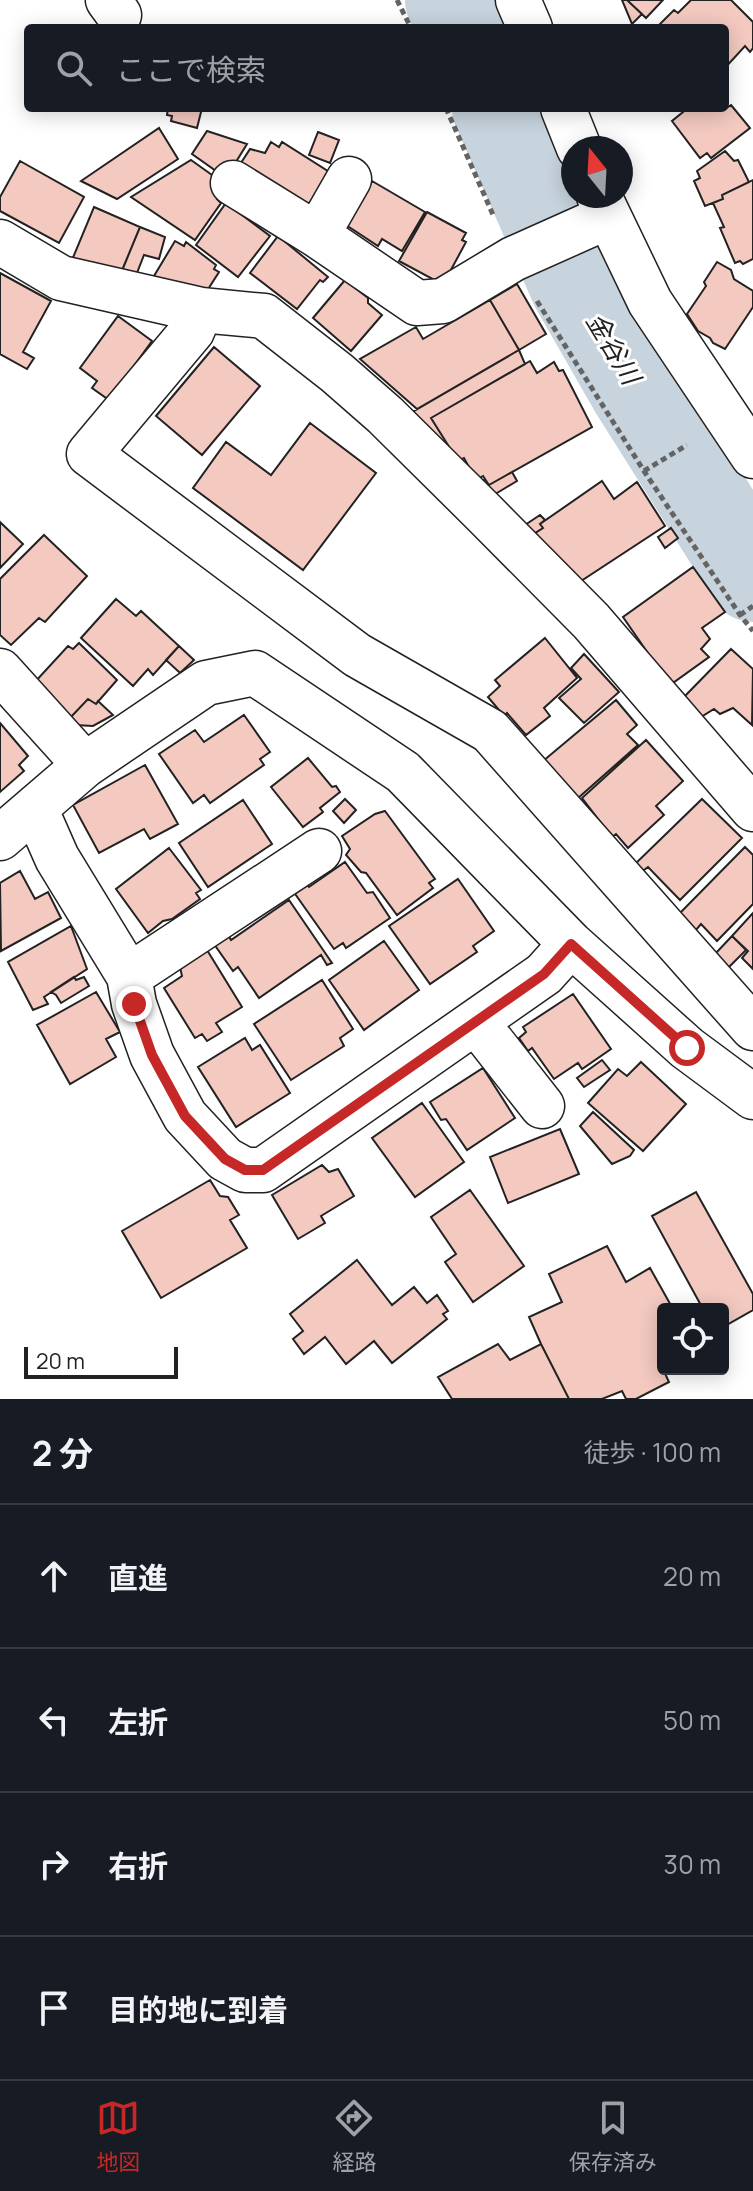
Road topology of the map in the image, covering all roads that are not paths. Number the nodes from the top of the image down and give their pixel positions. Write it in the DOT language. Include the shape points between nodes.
graph roads {
  1 [pos="518,0"];
  2 [pos="528,24"];
  3 [pos="565,112"];
  4 [pos="574,136"];
  5 [pos="349,179"];
  6 [pos="233,183"];
  7 [pos="600,208"];
  8 [pos="604,208"];
  9 [pos="317,235"];
  10 [pos="0,242"];
  11 [pos="201,310"];
  12 [pos="753,456"];
  13 [pos="0,671"];
  14 [pos="85,765"];
  15 [pos="35,808"];
  16 [pos="753,809"];
  17 [pos="0,838"];
  18 [pos="319,851"];
  19 [pos="571,944"];
  20 [pos="129,976"];
  21 [pos="476,1022"];
  22 [pos="753,1028"];
  23 [pos="753,1097"];
  24 [pos="542,1106"];
  1 -- 2 [label="street"];
  3 -- 4 [label="street"];
  5 -- 9 [label="street"];
  6 -- 9 [label="street"];
  7 -- 9 [label="street" via="443,301 417,303"];
  8 -- 12 [label="street" via="650,302"];
  10 -- 11 [label="street" via="61,278"];
  11 -- 16 [label="street" via="264,316 385,415 591,621"];
  11 -- 22 [label="street" via="192,331 89,454 357,655 490,731"];
  13 -- 14 [label="street"];
  14 -- 15 [label="street"];
  14 -- 19 [label="street" via="206,683 255,673 403,772"];
  15 -- 17 [label="street"];
  15 -- 20 [label="street" via="57,858"];
  18 -- 20 [label="street"];
  19 -- 21 [label="street" via="544,974"];
  19 -- 23 [label="street" via="687,1048"];
  20 -- 21 [label="street" via="152,1055 185,1116 225,1159 245,1170 263,1170"];
  21 -- 24 [label="street"];
}
